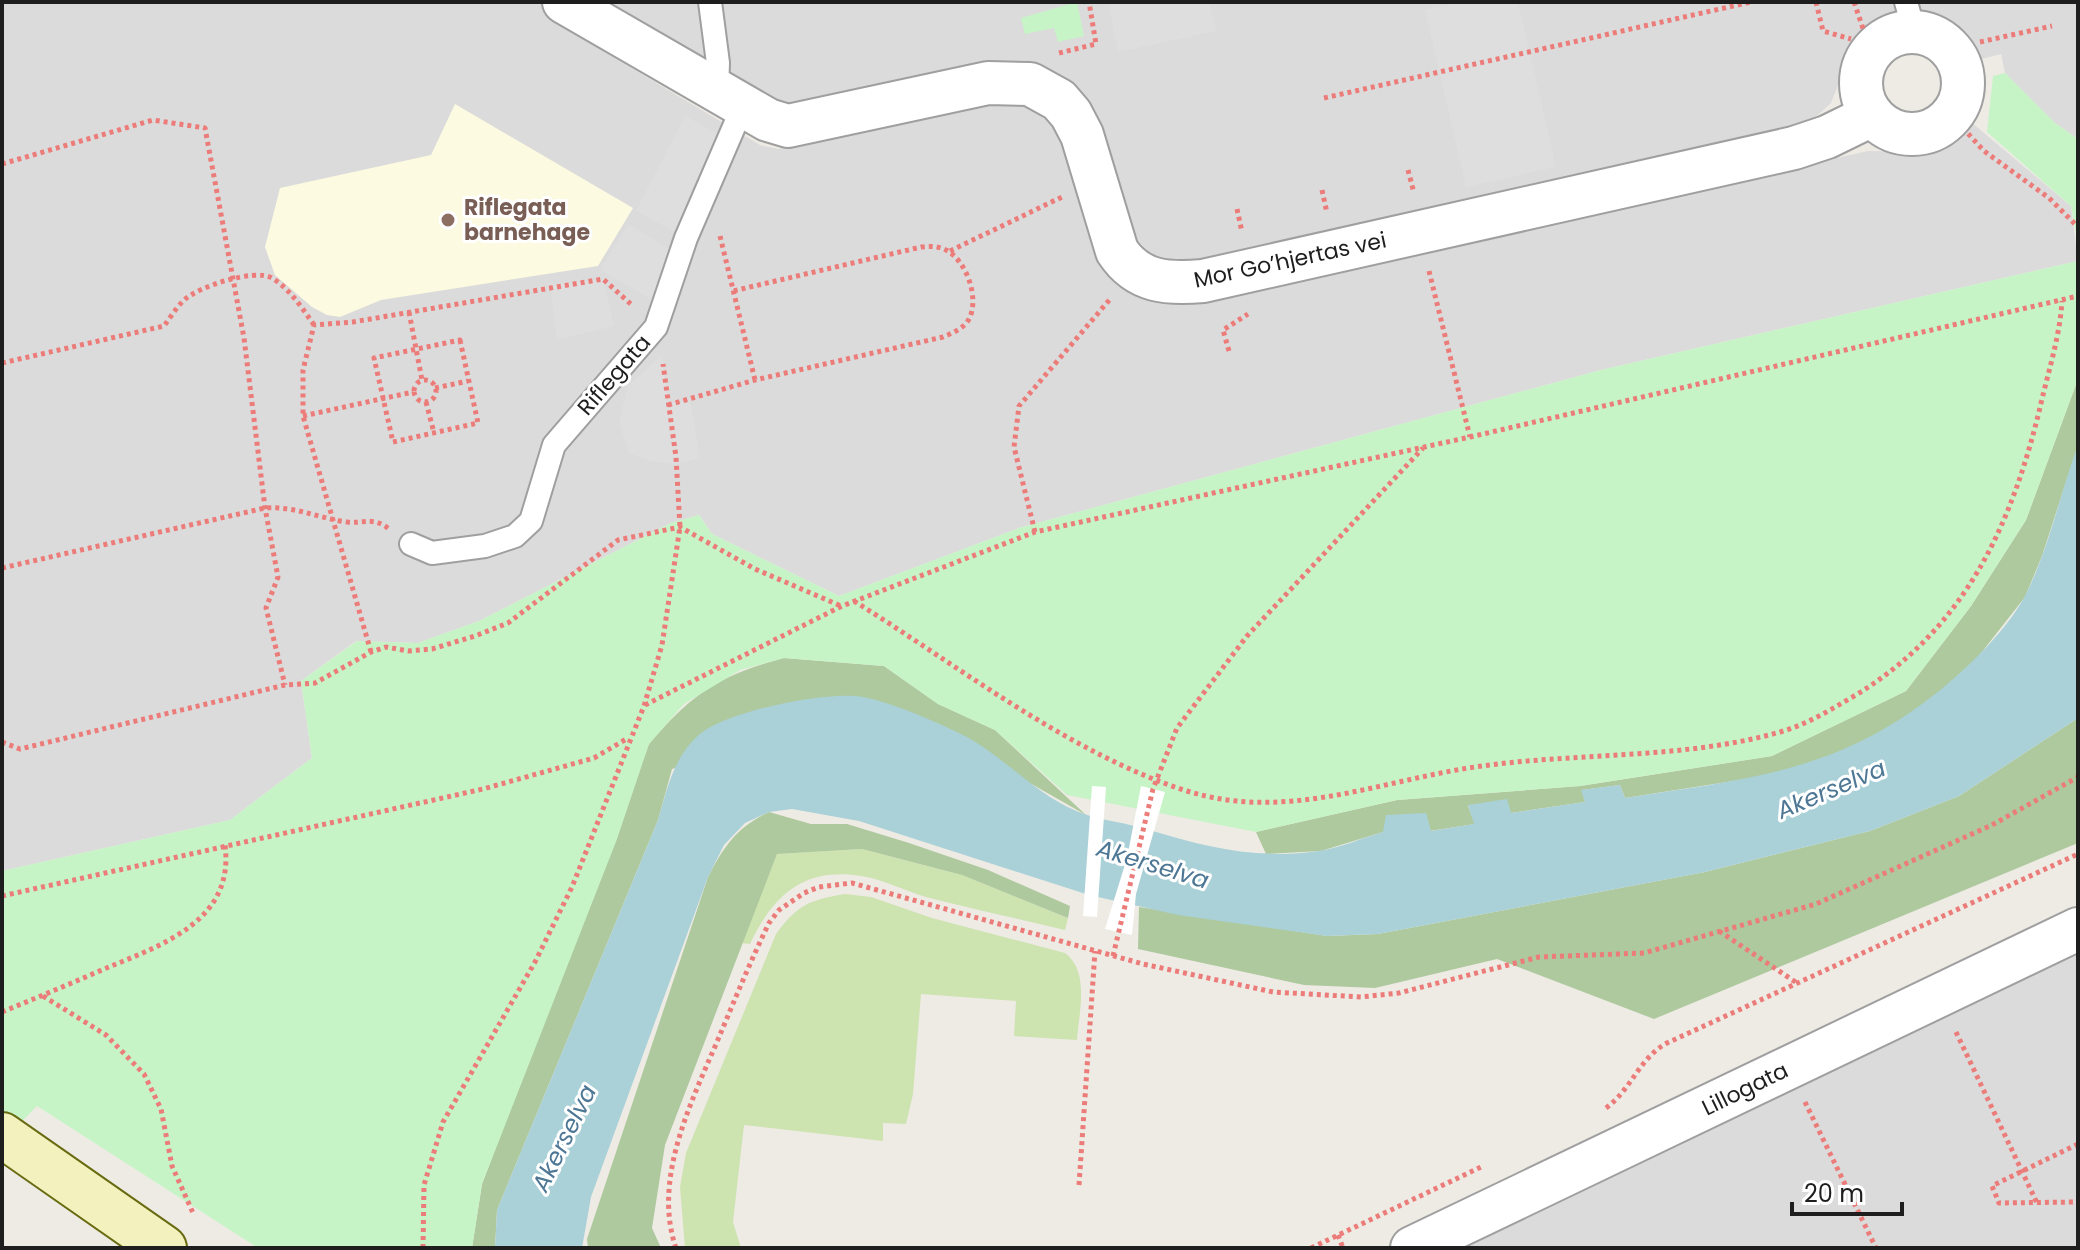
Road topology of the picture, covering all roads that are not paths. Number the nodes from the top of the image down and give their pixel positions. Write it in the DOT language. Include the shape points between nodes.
graph roads {
  1 [pos="564,2"];
  2 [pos="710,2"];
  3 [pos="1910,16"];
  4 [pos="730,98"];
  5 [pos="1872,115"];
  6 [pos="411,544"];
  7 [pos="2078,929"];
  8 [pos="2,1135"];
  9 [pos="164,1248"];
  10 [pos="1412,1248"];
  1 -- 4 [label="street, Mor Go’hjertas vei"];
  2 -- 4 [label="lane" via="718,63"];
  3 -- 5 [label="street" via="1898,33 1861,45 1861,84"];
  3 -- 5 [label="street" via="1956,54 1964,86 1952,116 1927,132 1912,134 1883,126"];
  4 -- 5 [label="street, Mor Go’hjertas vei" via="788,126 988,83 1038,87 1059,100 1082,135 1110,233 1126,266 1140,276 1175,284 1794,148"];
  4 -- 6 [label="lane, Riflegata" via="708,184 656,327 554,445 531,521 515,536 485,546 432,553"];
  7 -- 10 [label="street, Lillogata"];
  8 -- 9 [label="street"];
}
